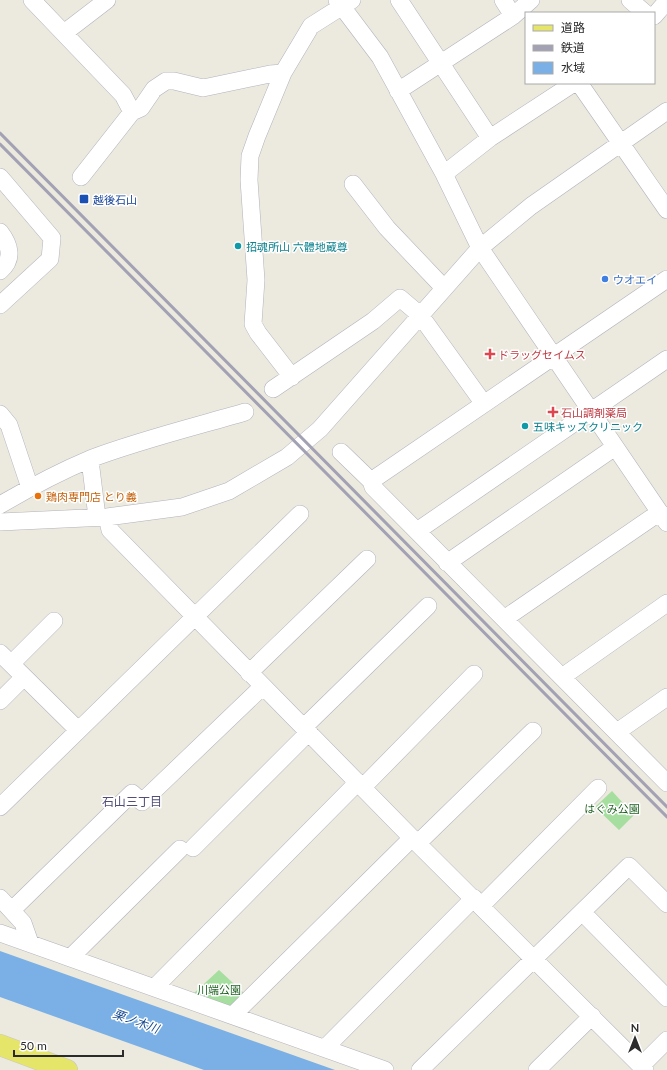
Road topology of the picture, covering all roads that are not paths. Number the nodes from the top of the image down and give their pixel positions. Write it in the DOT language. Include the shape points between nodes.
graph roads {
  1 [pos="32,0"];
  2 [pos="107,0"];
  3 [pos="399,0"];
  4 [pos="503,0"];
  5 [pos="531,0"];
  6 [pos="630,0"];
  7 [pos="667,1"];
  8 [pos="344,2"];
  9 [pos="644,12"];
  10 [pos="655,15"];
  11 [pos="513,16"];
  12 [pos="64,33"];
  13 [pos="440,62"];
  14 [pos="283,73"];
  15 [pos="572,84"];
  16 [pos="580,84"];
  17 [pos="398,91"];
  18 [pos="667,111"];
  19 [pos="132,112"];
  20 [pos="490,138"];
  21 [pos="621,144"];
  22 [pos="444,174"];
  23 [pos="0,177"];
  24 [pos="81,177"];
  25 [pos="353,184"];
  26 [pos="667,210"];
  27 [pos="0,232"];
  28 [pos="480,248"];
  29 [pos="0,271"];
  30 [pos="667,279"];
  31 [pos="444,288"];
  32 [pos="0,305"];
  33 [pos="420,315"];
  34 [pos="553,356"];
  35 [pos="667,359"];
  36 [pos="292,377"];
  37 [pos="273,389"];
  38 [pos="484,404"];
  39 [pos="591,411"];
  40 [pos="245,412"];
  41 [pos="0,414"];
  42 [pos="616,447"];
  43 [pos="341,452"];
  44 [pos="90,460"];
  45 [pos="371,481"];
  46 [pos="30,488"];
  47 [pos="0,505"];
  48 [pos="300,514"];
  49 [pos="102,517"];
  50 [pos="663,518"];
  51 [pos="0,522"];
  52 [pos="417,531"];
  53 [pos="367,559"];
  54 [pos="447,563"];
  55 [pos="667,603"];
  56 [pos="428,606"];
  57 [pos="195,616"];
  58 [pos="504,619"];
  59 [pos="54,621"];
  60 [pos="5,658"];
  61 [pos="249,673"];
  62 [pos="474,674"];
  63 [pos="24,677"];
  64 [pos="562,677"];
  65 [pos="263,686"];
  66 [pos="667,697"];
  67 [pos="0,701"];
  68 [pos="78,730"];
  69 [pos="307,730"];
  70 [pos="534,731"];
  71 [pos="617,732"];
  72 [pos="667,783"];
  73 [pos="360,785"];
  74 [pos="598,788"];
  75 [pos="0,807"];
  76 [pos="415,841"];
  77 [pos="477,902"];
  78 [pos="6,904"];
  79 [pos="667,904"];
  80 [pos="582,912"];
  81 [pos="0,933"];
  82 [pos="30,943"];
  83 [pos="71,957"];
  84 [pos="534,959"];
  85 [pos="155,987"];
  86 [pos="667,998"];
  87 [pos="233,1015"];
  88 [pos="592,1016"];
  89 [pos="667,1040"];
  90 [pos="0,1045"];
  91 [pos="325,1048"];
  92 [pos="643,1068"];
  93 [pos="67,1070"];
  94 [pos="386,1070"];
  95 [pos="420,1070"];
  96 [pos="537,1070"];
  1 -- 12 [label="street"];
  2 -- 12 [label="street"];
  3 -- 13 [label="street"];
  4 -- 11 [label="street"];
  5 -- 11 [label="street"];
  6 -- 9 [label="street"];
  7 -- 10 [label="street"];
  8 -- 14 [label="street" via="311,26"];
  8 -- 17 [label="street" via="380,57"];
  11 -- 13 [label="street"];
  12 -- 19 [label="street" via="123,95"];
  13 -- 17 [label="street"];
  13 -- 20 [label="street"];
  14 -- 19 [label="street" via="204,88 166,81 158,85 141,108"];
  14 -- 36 [label="street" via="250,156 249,180 256,280 253,324"];
  15 -- 20 [label="street"];
  16 -- 21 [label="street"];
  17 -- 22 [label="street"];
  18 -- 21 [label="street"];
  19 -- 24 [label="street"];
  20 -- 22 [label="street"];
  21 -- 26 [label="street"];
  21 -- 28 [label="street" via="531,206"];
  22 -- 28 [label="street"];
  23 -- 32 [label="street" via="52,238 50,259"];
  25 -- 31 [label="street" via="387,228"];
  27 -- 29 [label="street" via="7,241 10,251 6,266"];
  28 -- 31 [label="street"];
  28 -- 34 [label="street"];
  30 -- 34 [label="street"];
  31 -- 33 [label="street"];
  33 -- 36 [label="street" via="400,298 374,321"];
  33 -- 38 [label="street"];
  33 -- 49 [label="street" via="320,429 287,457 252,479 204,500 156,512"];
  34 -- 38 [label="street"];
  34 -- 39 [label="street"];
  35 -- 39 [label="street"];
  36 -- 37 [label="street"];
  38 -- 45 [label="street"];
  39 -- 42 [label="street"];
  39 -- 52 [label="street"];
  40 -- 44 [label="street"];
  41 -- 46 [label="street" via="9,425"];
  42 -- 50 [label="street"];
  42 -- 54 [label="street"];
  43 -- 45 [label="street"];
  44 -- 46 [label="street"];
  44 -- 49 [label="street"];
  45 -- 52 [label="street" via="372,487"];
  46 -- 47 [label="street"];
  48 -- 57 [label="street"];
  49 -- 51 [label="street"];
  49 -- 57 [label="street" via="110,530"];
  50 -- 58 [label="street"];
  52 -- 54 [label="street"];
  53 -- 61 [label="street"];
  54 -- 58 [label="street"];
  55 -- 64 [label="street"];
  56 -- 69 [label="street"];
  57 -- 61 [label="street"];
  57 -- 68 [label="street"];
  58 -- 64 [label="street"];
  59 -- 60 [label="street"];
  60 -- 63 [label="street"];
  61 -- 65 [label="street"];
  62 -- 73 [label="street"];
  63 -- 67 [label="street"];
  63 -- 68 [label="street"];
  64 -- 71 [label="street"];
  65 -- 69 [label="street"];
  65 -- 78 [label="street" via="142,802 132,793"];
  66 -- 71 [label="street"];
  68 -- 75 [label="street"];
  69 -- 73 [label="street"];
  69 -- 83 [label="street"];
  70 -- 76 [label="street"];
  71 -- 72 [label="street"];
  73 -- 76 [label="street"];
  73 -- 85 [label="street"];
  74 -- 77 [label="street"];
  76 -- 77 [label="street"];
  76 -- 87 [label="street"];
  77 -- 84 [label="street"];
  77 -- 91 [label="street"];
  78 -- 82 [label="street" via="23,923"];
  79 -- 80 [label="street" via="629,866"];
  80 -- 84 [label="street"];
  80 -- 86 [label="street"];
  81 -- 82 [label="street"];
  82 -- 83 [label="street"];
  83 -- 85 [label="street"];
  84 -- 88 [label="street"];
  84 -- 95 [label="street"];
  85 -- 87 [label="street"];
  87 -- 91 [label="street"];
  88 -- 92 [label="street"];
  88 -- 96 [label="street"];
  89 -- 92 [label="street"];
  90 -- 93 [label="main road"];
  91 -- 94 [label="street"];
}
